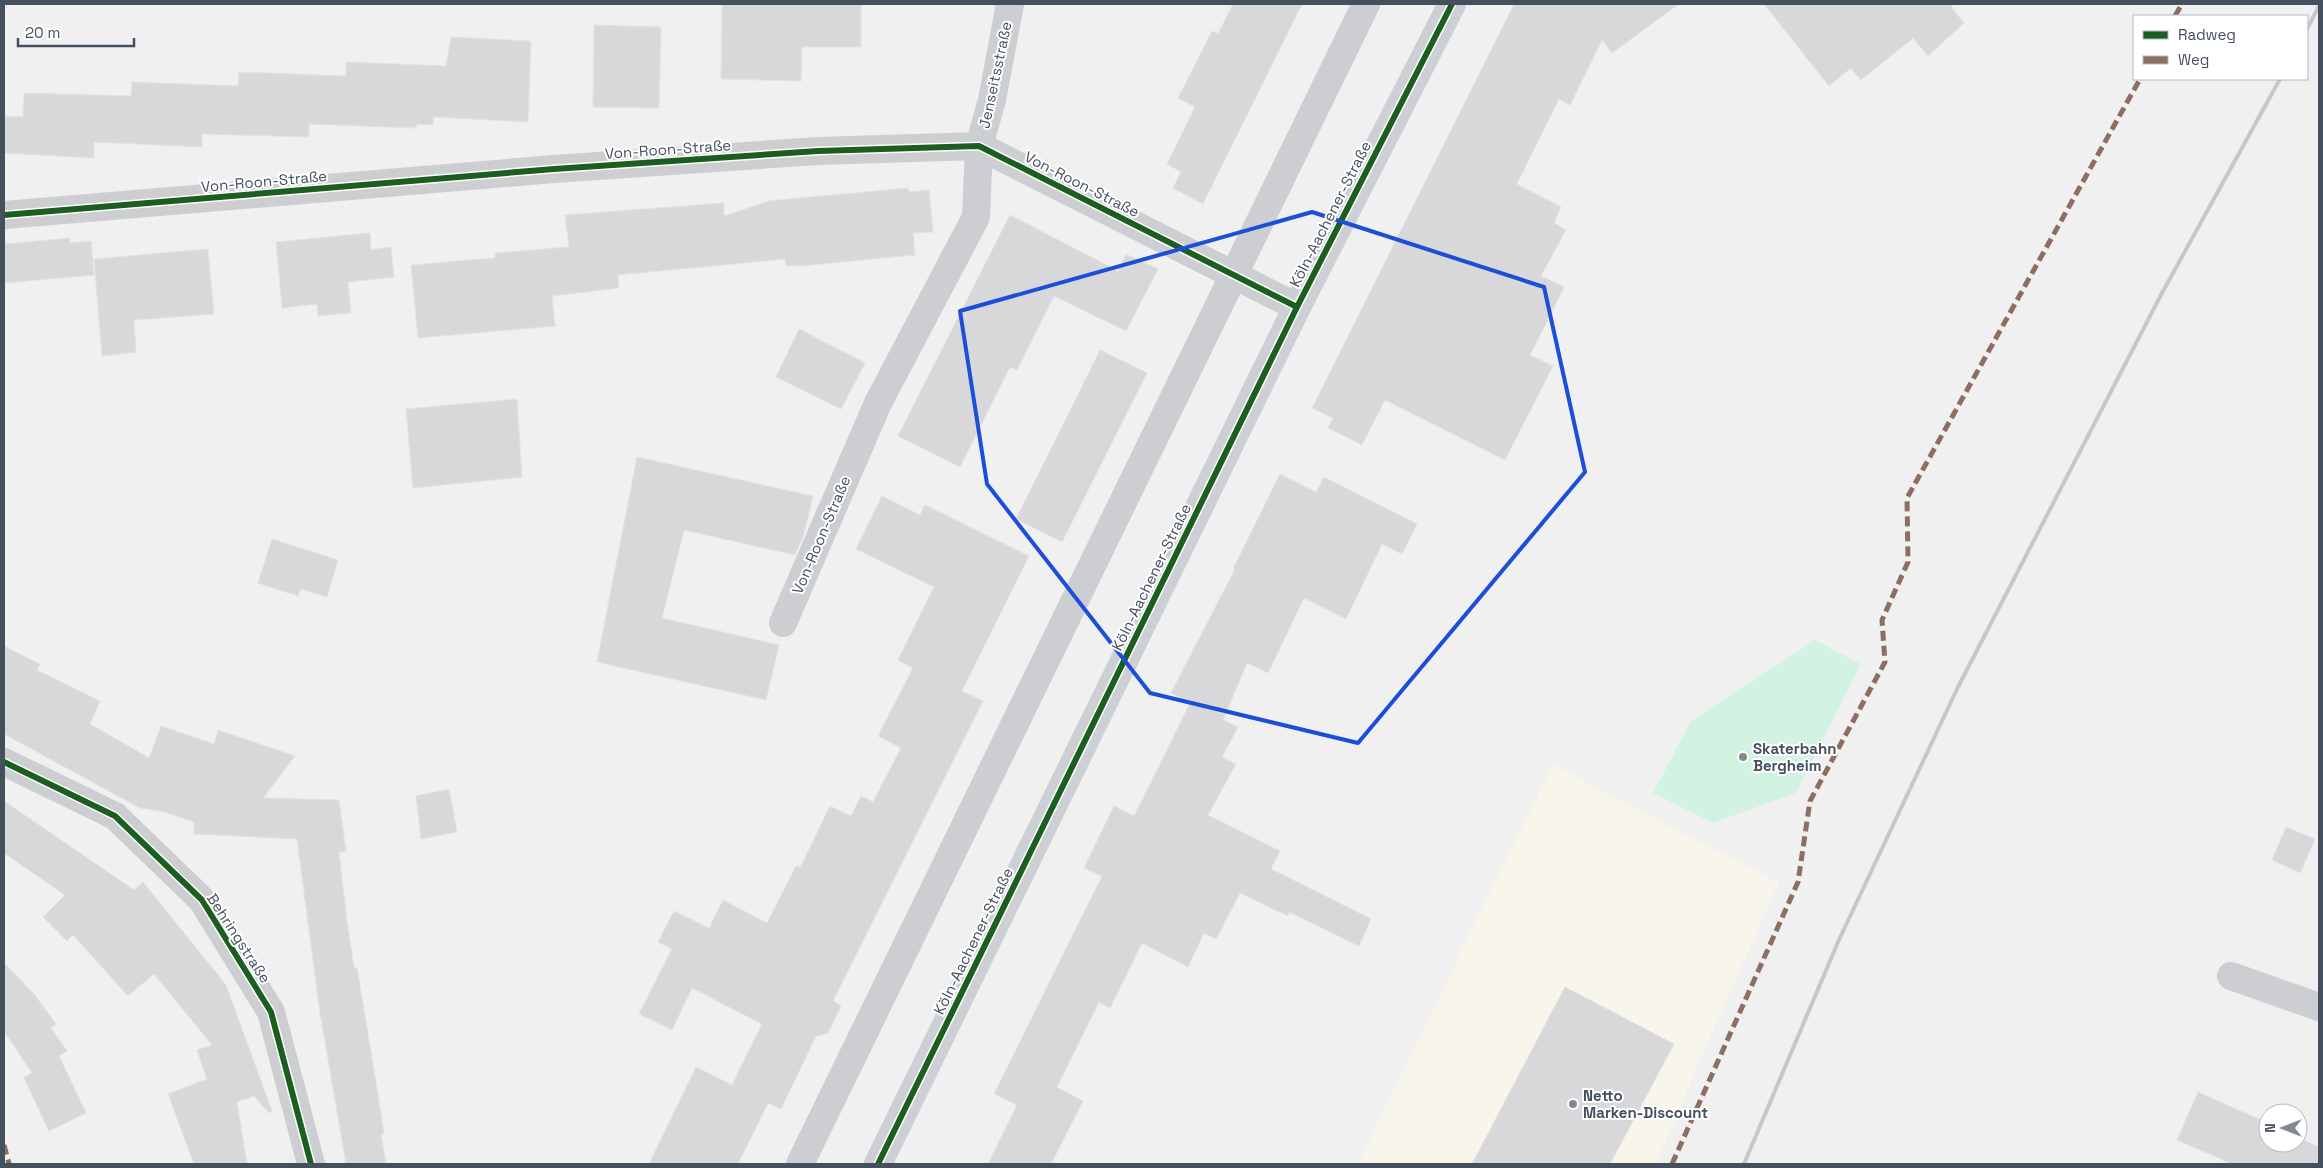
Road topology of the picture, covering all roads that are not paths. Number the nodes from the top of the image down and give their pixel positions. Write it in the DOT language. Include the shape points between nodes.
graph roads {
  1 [pos="1010,4"];
  2 [pos="1366,4"];
  3 [pos="1452,4"];
  4 [pos="979,146"];
  5 [pos="4,216"];
  6 [pos="1232,274"];
  7 [pos="1297,307"];
  8 [pos="783,623"];
  9 [pos="4,762"];
  10 [pos="2231,976"];
  11 [pos="2319,1007"];
  12 [pos="311,1164"];
  13 [pos="800,1164"];
  14 [pos="878,1164"];
  1 -- 4 [label="street, Jenseitsstraße" via="992,100"];
  2 -- 6 [label="street"];
  3 -- 7 [label="main road, Köln-Aachener-Straße"];
  4 -- 5 [label="street, Von-Roon-Straße" via="818,151 554,169"];
  4 -- 6 [label="street, Von-Roon-Straße"];
  4 -- 8 [label="street, Von-Roon-Straße" via="976,217 878,402"];
  6 -- 7 [label="street, Von-Roon-Straße"];
  6 -- 13 [label="street"];
  7 -- 14 [label="main road, Köln-Aachener-Straße"];
  9 -- 12 [label="street, Behringstraße" via="115,816 202,900 271,1012"];
  10 -- 11 [label="street"];
}
